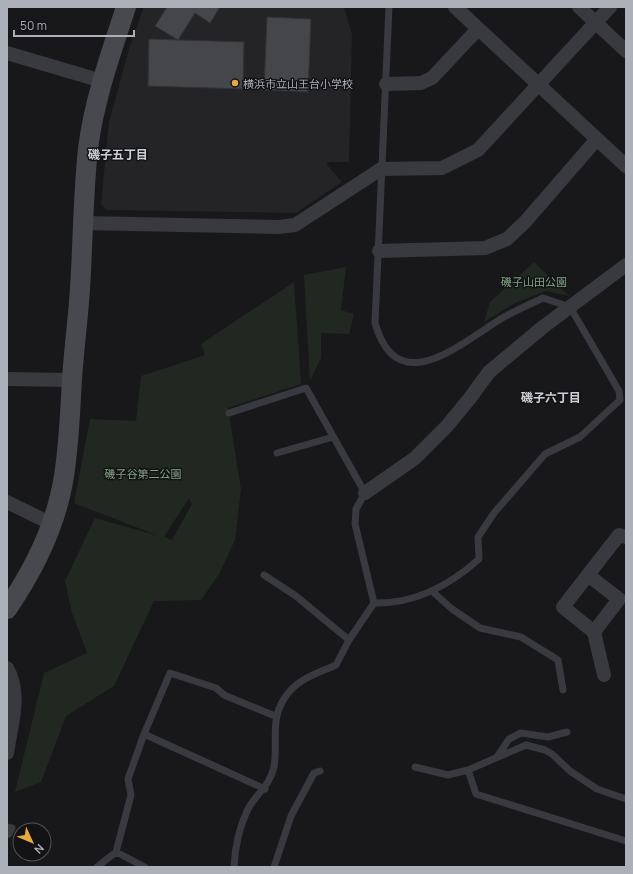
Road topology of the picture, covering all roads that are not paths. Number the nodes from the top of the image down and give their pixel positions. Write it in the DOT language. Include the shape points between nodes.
graph roads {
  1 [pos="126,7"];
  2 [pos="389,7"];
  3 [pos="454,7"];
  4 [pos="579,7"];
  5 [pos="610,7"];
  6 [pos="596,23"];
  7 [pos="478,29"];
  8 [pos="626,51"];
  9 [pos="7,53"];
  10 [pos="102,81"];
  11 [pos="386,84"];
  12 [pos="539,85"];
  13 [pos="597,139"];
  14 [pos="626,166"];
  15 [pos="381,169"];
  16 [pos="83,223"];
  17 [pos="379,251"];
  18 [pos="626,265"];
  19 [pos="570,307"];
  20 [pos="7,379"];
  21 [pos="72,380"];
  22 [pos="229,412"];
  23 [pos="333,436"];
  24 [pos="277,454"];
  25 [pos="365,493"];
  26 [pos="7,502"];
  27 [pos="52,524"];
  28 [pos="626,537"];
  29 [pos="264,575"];
  30 [pos="588,575"];
  31 [pos="433,592"];
  32 [pos="374,603"];
  33 [pos="7,609"];
  34 [pos="594,632"];
  35 [pos="349,640"];
  36 [pos="7,668"];
  37 [pos="604,675"];
  38 [pos="563,690"];
  39 [pos="275,716"];
  40 [pos="567,732"];
  41 [pos="144,734"];
  42 [pos="7,753"];
  43 [pos="496,759"];
  44 [pos="415,767"];
  45 [pos="468,770"];
  46 [pos="320,772"];
  47 [pos="265,788"];
  48 [pos="626,799"];
  49 [pos="626,841"];
  50 [pos="116,852"];
  51 [pos="97,867"];
  52 [pos="145,867"];
  53 [pos="234,867"];
  54 [pos="274,867"];
  1 -- 10 [label="street"];
  2 -- 11 [label="lane"];
  3 -- 7 [label="street"];
  4 -- 6 [label="street"];
  5 -- 6 [label="street"];
  6 -- 8 [label="street"];
  6 -- 12 [label="street"];
  7 -- 11 [label="street" via="432,78 421,83"];
  7 -- 12 [label="street"];
  9 -- 10 [label="street"];
  10 -- 16 [label="street" via="88,147"];
  11 -- 15 [label="lane"];
  12 -- 13 [label="street"];
  12 -- 15 [label="street" via="478,150 442,168"];
  13 -- 14 [label="street"];
  13 -- 17 [label="street" via="525,222 506,238 485,248"];
  15 -- 16 [label="street" via="295,225 278,227"];
  15 -- 17 [label="lane"];
  16 -- 21 [label="street"];
  17 -- 19 [label="lane" via="375,323 388,352 402,361 424,363 444,355 505,316 543,298"];
  18 -- 19 [label="street"];
  19 -- 25 [label="street" via="488,372 447,426 415,458"];
  19 -- 31 [label="lane" via="619,392 620,400 580,437 545,454 494,513 478,537 479,559 448,584"];
  20 -- 21 [label="street"];
  21 -- 27 [label="street" via="63,482"];
  22 -- 23 [label="lane" via="306,388"];
  23 -- 24 [label="lane"];
  23 -- 25 [label="lane"];
  25 -- 32 [label="lane" via="356,510 355,524"];
  26 -- 27 [label="street"];
  27 -- 33 [label="street" via="21,589"];
  28 -- 30 [label="street" via="619,535"];
  29 -- 35 [label="lane" via="296,596"];
  30 -- 34 [label="street" via="563,607"];
  30 -- 34 [label="street" via="619,599"];
  31 -- 32 [label="lane" via="392,604"];
  31 -- 38 [label="lane" via="480,628 522,637 558,660"];
  32 -- 35 [label="lane"];
  34 -- 37 [label="street"];
  35 -- 39 [label="lane" via="336,666 296,683 283,699"];
  36 -- 42 [label="street" via="14,685 15,704"];
  39 -- 41 [label="lane" via="224,695 216,688 170,673"];
  39 -- 47 [label="lane" via="274,768"];
  40 -- 43 [label="lane" via="548,737 521,733 509,739"];
  41 -- 47 [label="lane"];
  41 -- 50 [label="lane" via="128,779 131,795"];
  43 -- 45 [label="lane"];
  43 -- 48 [label="lane" via="526,745 545,750 582,781"];
  44 -- 45 [label="lane" via="448,775"];
  45 -- 49 [label="lane" via="476,794"];
  46 -- 54 [label="lane" via="314,773 291,816"];
  47 -- 53 [label="lane" via="247,810 235,849"];
  50 -- 51 [label="lane"];
  50 -- 52 [label="lane"];
}
